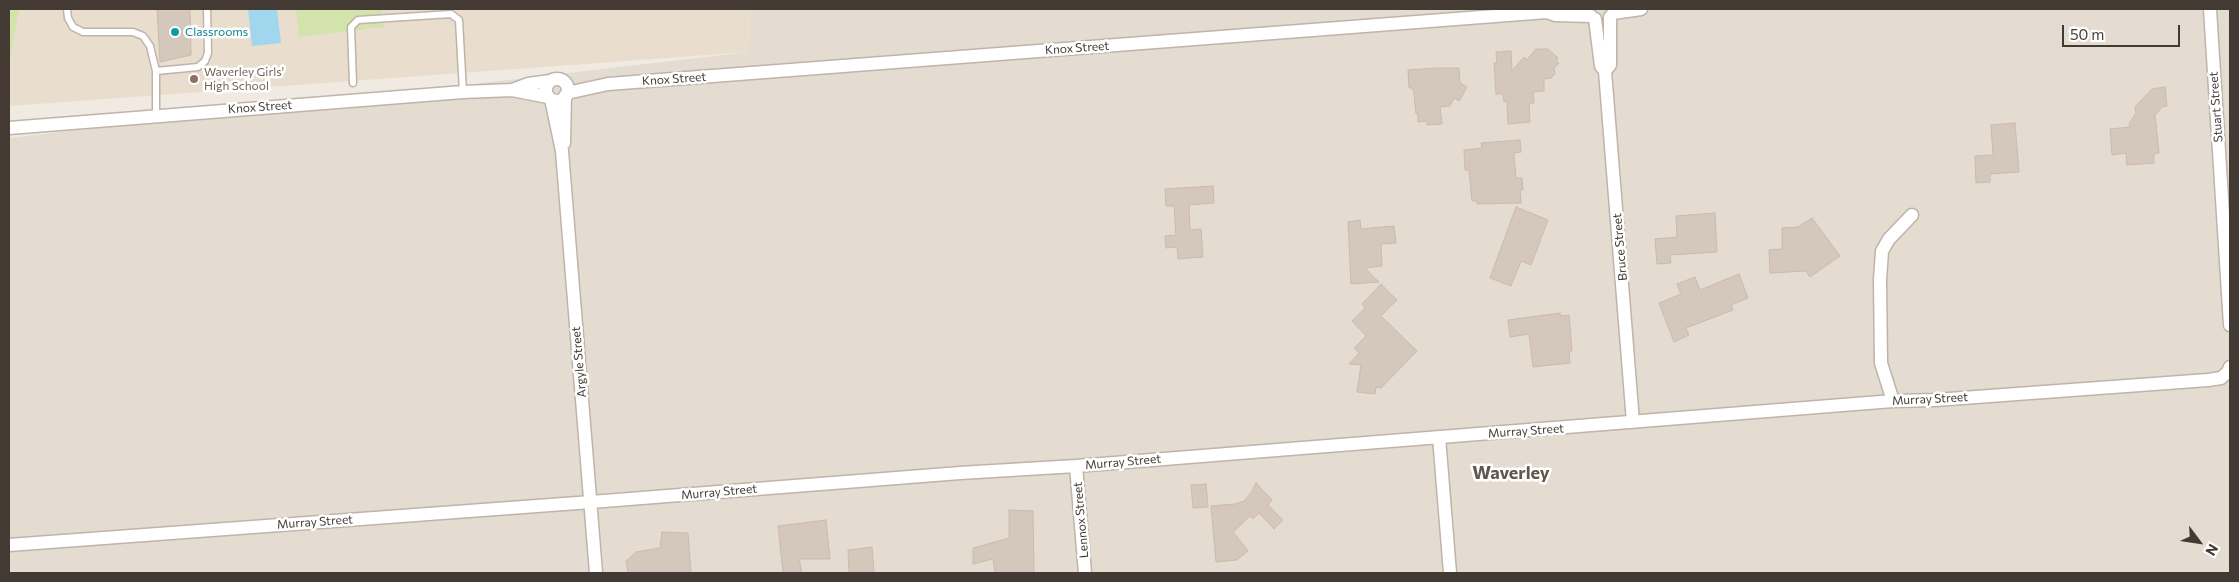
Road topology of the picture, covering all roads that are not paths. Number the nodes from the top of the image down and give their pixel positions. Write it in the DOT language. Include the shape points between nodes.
graph roads {
  1 [pos="67,9"];
  2 [pos="207,9"];
  3 [pos="1641,9"];
  4 [pos="2210,9"];
  5 [pos="1549,10"];
  6 [pos="1612,13"];
  7 [pos="1591,14"];
  8 [pos="156,71"];
  9 [pos="1605,71"];
  10 [pos="550,81"];
  11 [pos="354,83"];
  12 [pos="512,90"];
  13 [pos="566,91"];
  14 [pos="463,92"];
  15 [pos="550,98"];
  16 [pos="156,116"];
  17 [pos="9,128"];
  18 [pos="562,150"];
  19 [pos="1912,215"];
  20 [pos="2230,325"];
  21 [pos="2230,367"];
  22 [pos="1893,401"];
  23 [pos="1633,422"];
  24 [pos="1439,437"];
  25 [pos="1076,466"];
  26 [pos="591,502"];
  27 [pos="9,545"];
  28 [pos="596,573"];
  29 [pos="1086,573"];
  30 [pos="1450,573"];
  1 -- 8 [label="lane" via="73,27 83,32 133,32 143,36 150,46"];
  2 -- 8 [label="lane" via="208,53 205,61 198,67"];
  3 -- 6 [label="street"];
  4 -- 20 [label="street, Stuart Street"];
  5 -- 7 [label="street, Knox Street" via="1556,15"];
  5 -- 13 [label="street, Knox Street" via="608,84"];
  6 -- 7 [label="street, Knox Street" via="1600,20"];
  6 -- 9 [label="street, Bruce Street" via="1610,65"];
  7 -- 9 [label="street, Bruce Street" via="1601,66"];
  8 -- 16 [label="lane"];
  9 -- 23 [label="street, Bruce Street"];
  10 -- 12 [label="street, Knox Street"];
  10 -- 13 [label="street" via="559,79"];
  10 -- 15 [label="street" via="546,88"];
  11 -- 14 [label="lane" via="351,27 358,20 451,14 459,20"];
  12 -- 14 [label="street, Knox Street"];
  12 -- 15 [label="street, Knox Street"];
  13 -- 15 [label="street" via="559,100"];
  13 -- 18 [label="street, Argyle Street"];
  14 -- 16 [label="street, Knox Street"];
  15 -- 18 [label="street, Argyle Street"];
  16 -- 17 [label="street, Knox Street"];
  18 -- 26 [label="street, Argyle Street"];
  19 -- 22 [label="street" via="1888,239 1882,251 1881,362"];
  21 -- 22 [label="street, Murray Street" via="2221,378 2208,380"];
  22 -- 23 [label="street, Murray Street"];
  23 -- 24 [label="street, Murray Street"];
  24 -- 25 [label="street, Murray Street"];
  24 -- 30 [label="street"];
  25 -- 26 [label="street, Murray Street"];
  25 -- 29 [label="street, Lennox Street"];
  26 -- 27 [label="street, Murray Street"];
  26 -- 28 [label="street, Argyle Street"];
}
